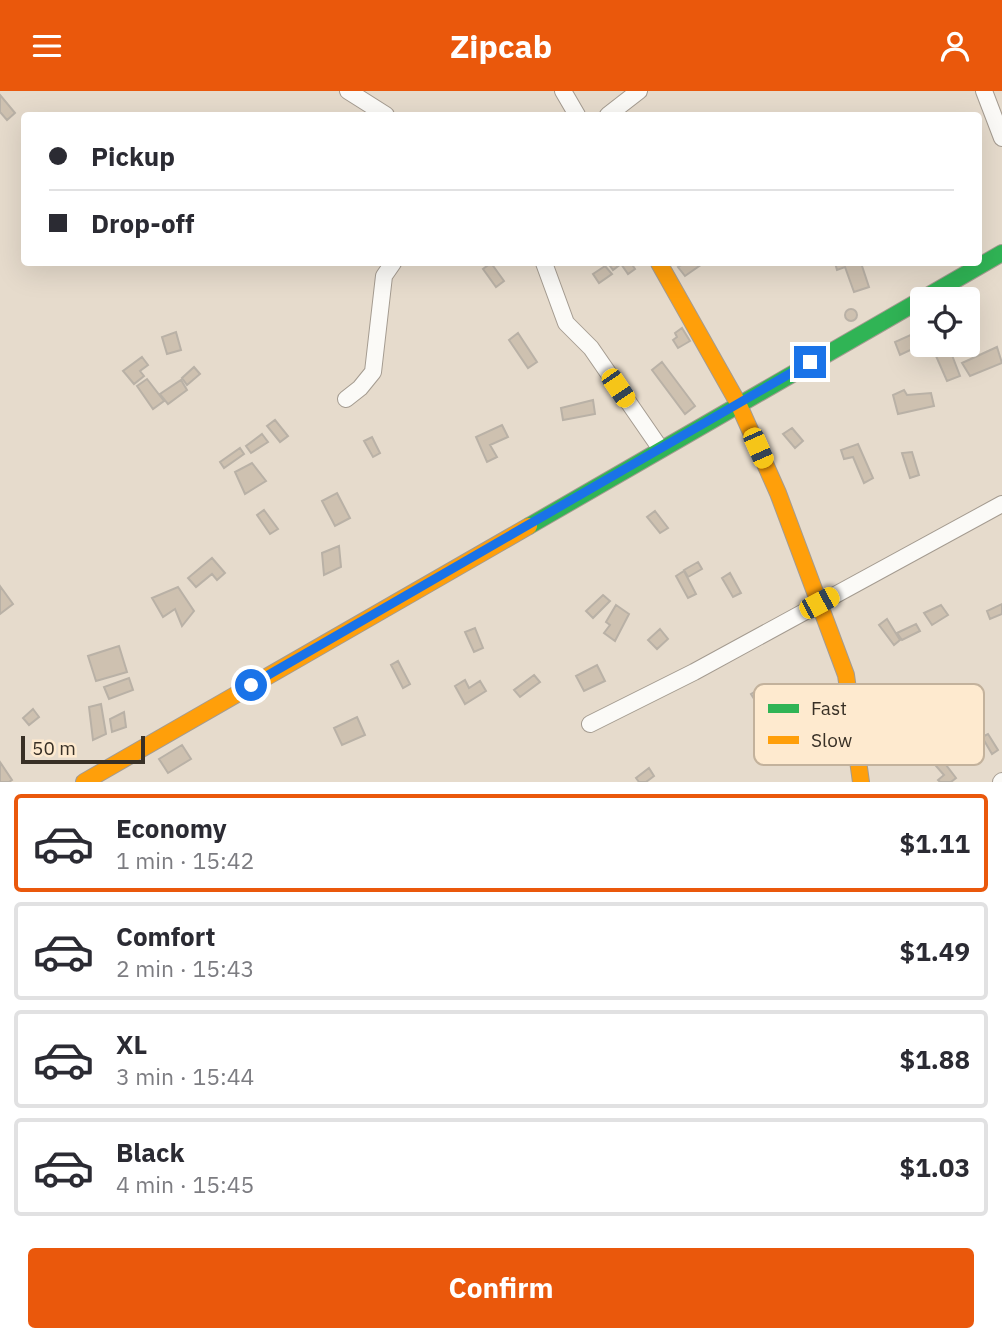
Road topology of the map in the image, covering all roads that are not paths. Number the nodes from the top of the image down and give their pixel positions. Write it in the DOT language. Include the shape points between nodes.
graph roads {
  1 [pos="348,91"];
  2 [pos="563,91"];
  3 [pos="639,91"];
  4 [pos="984,91"];
  5 [pos="381,112"];
  6 [pos="574,112"];
  7 [pos="612,112"];
  8 [pos="1002,138"];
  9 [pos="1002,253"];
  10 [pos="982,264"];
  11 [pos="391,266"];
  12 [pos="545,266"];
  13 [pos="661,266"];
  14 [pos="979,266"];
  15 [pos="346,399"];
  16 [pos="738,403"];
  17 [pos="660,448"];
  18 [pos="1002,504"];
  19 [pos="819,603"];
  20 [pos="847,684"];
  21 [pos="590,724"];
  22 [pos="84,782"];
  1 -- 5 [label="street"];
  2 -- 6 [label="street"];
  3 -- 7 [label="street"];
  4 -- 8 [label="street"];
  9 -- 10 [label="street"];
  11 -- 15 [label="street" via="384,276 373,372"];
  12 -- 17 [label="street" via="566,323 591,348"];
  13 -- 16 [label="street"];
  14 -- 16 [label="street"];
  16 -- 17 [label="street"];
  16 -- 19 [label="street"];
  17 -- 22 [label="street"];
  18 -- 19 [label="street"];
  19 -- 20 [label="street"];
  19 -- 21 [label="street"];
}
